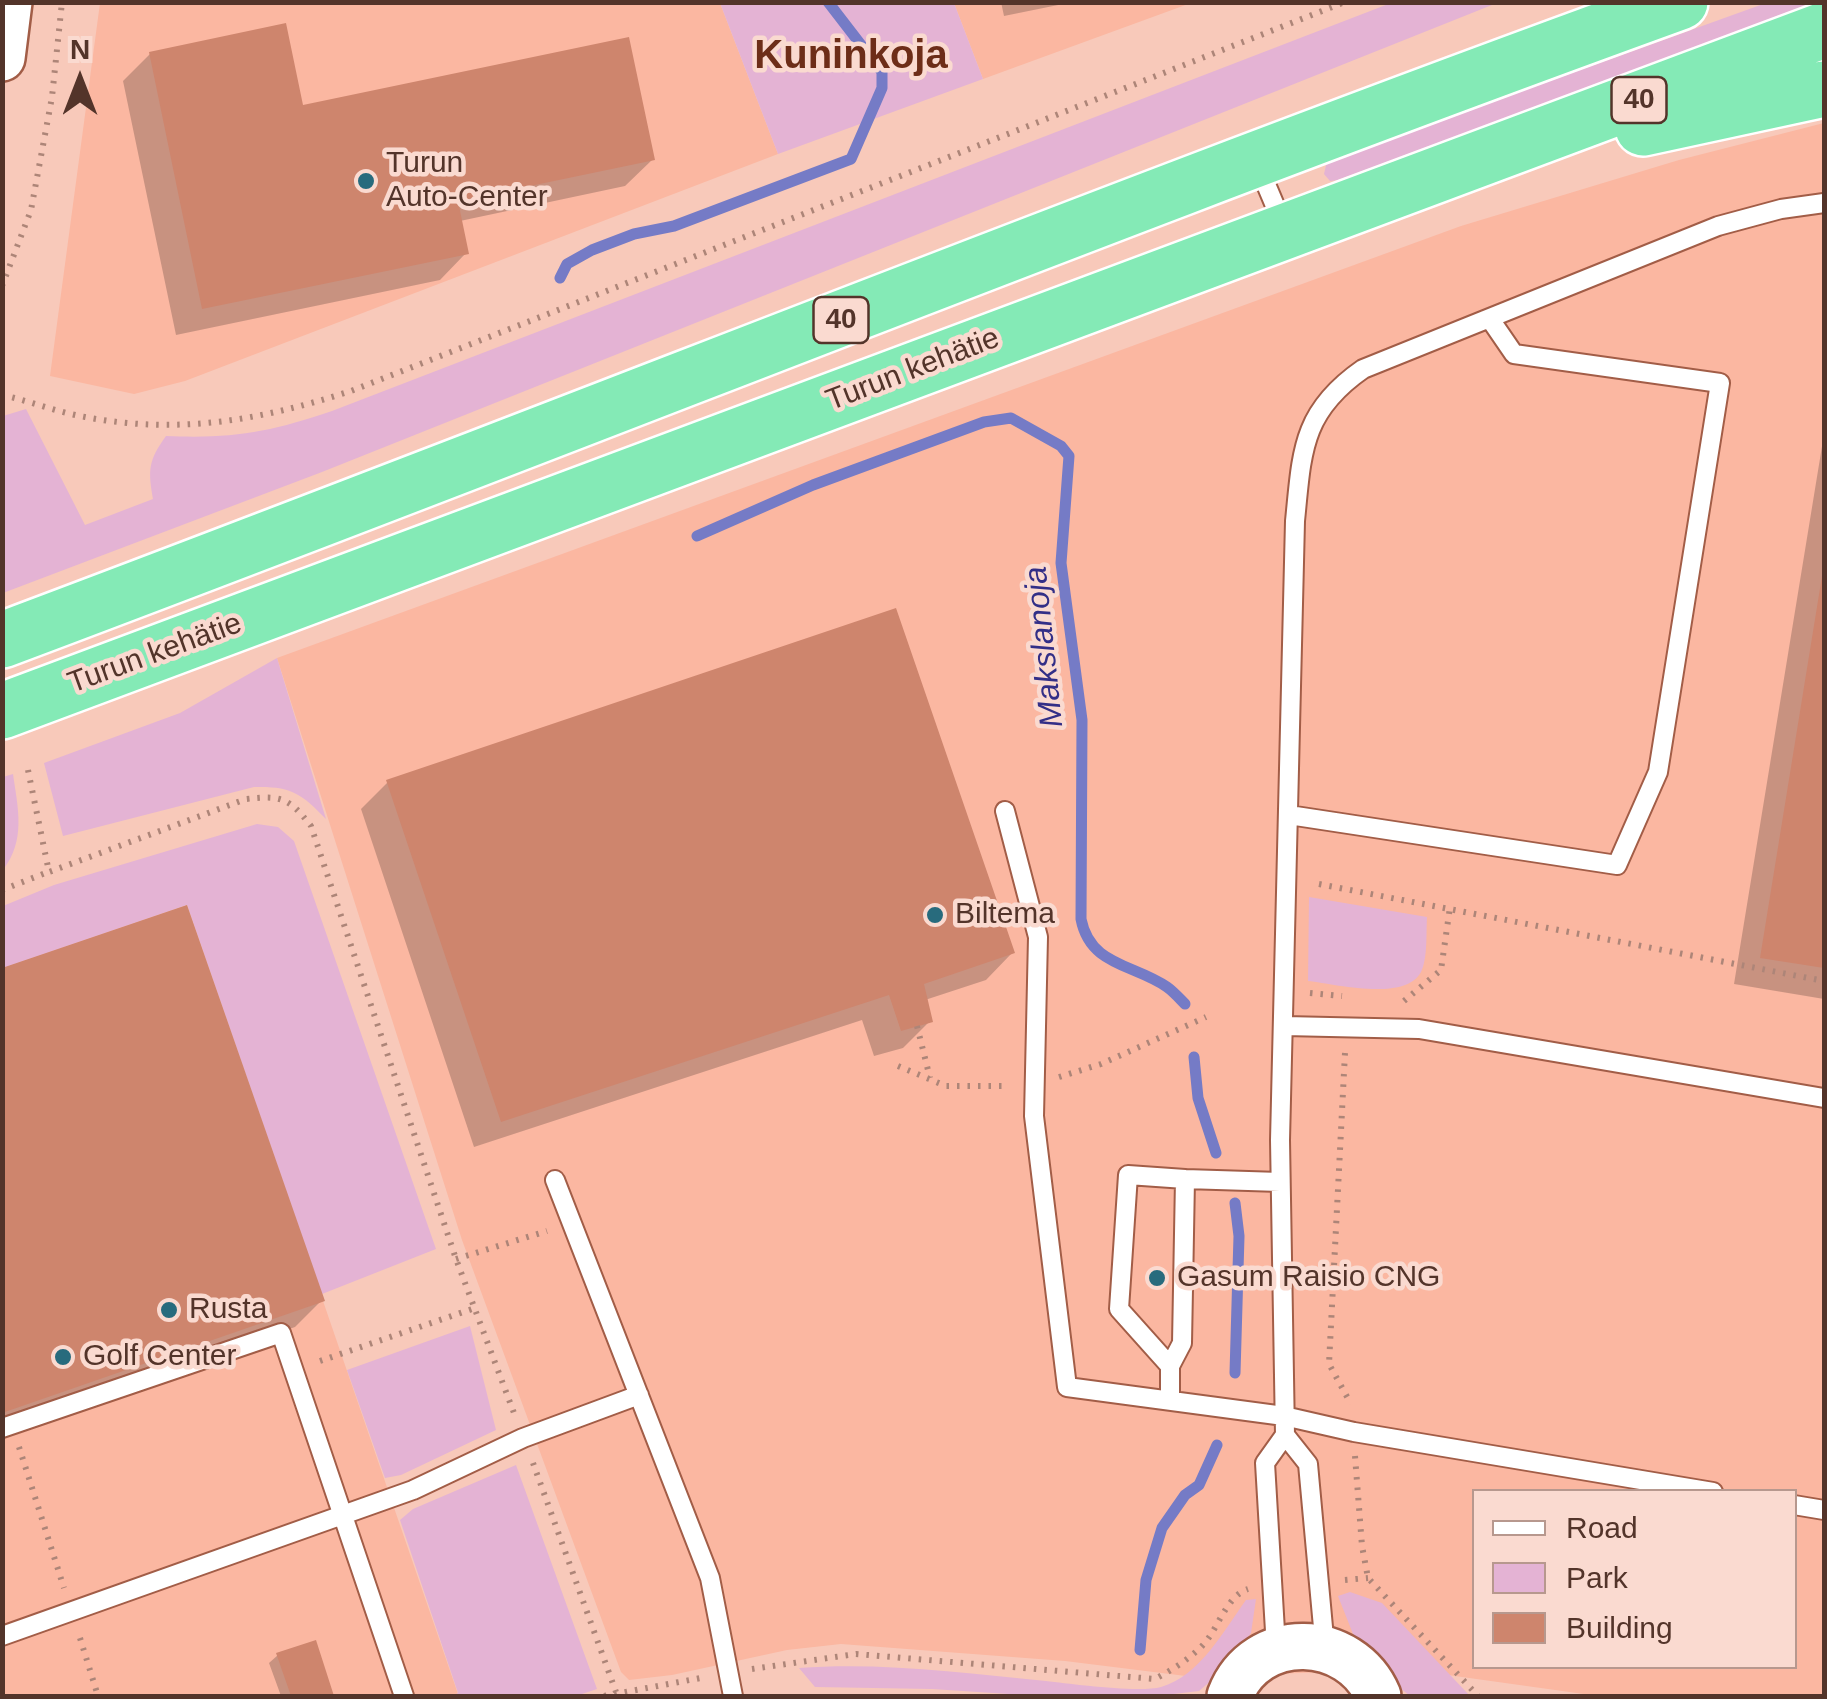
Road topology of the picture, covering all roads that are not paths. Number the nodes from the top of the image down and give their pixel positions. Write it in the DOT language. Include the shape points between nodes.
graph roads {
  1 [pos="9,2"];
  2 [pos="1680,2"];
  3 [pos="1632,15"];
  4 [pos="1824,30"];
  5 [pos="2,58"];
  6 [pos="1824,89"];
  7 [pos="1255,158"];
  8 [pos="1454,169"];
  9 [pos="1824,204"];
  10 [pos="1285,230"];
  11 [pos="1490,319"];
  12 [pos="2,640"];
  13 [pos="2,711"];
  14 [pos="1006,811"];
  15 [pos="1290,815"];
  16 [pos="1285,1026"];
  17 [pos="1824,1098"];
  18 [pos="1185,1179"];
  19 [pos="555,1180"];
  20 [pos="1280,1182"];
  21 [pos="1170,1366"];
  22 [pos="639,1396"];
  23 [pos="1170,1398"];
  24 [pos="1284,1416"];
  25 [pos="7,1426"];
  26 [pos="1285,1435"];
  27 [pos="1695,1489"];
  28 [pos="1797,1506"];
  29 [pos="1824,1510"];
  30 [pos="342,1516"];
  31 [pos="2,1636"];
  32 [pos="1326,1649"];
  33 [pos="1277,1651"];
  34 [pos="1225,1694"];
  35 [pos="404,1696"];
  36 [pos="733,1696"];
  37 [pos="1378,1696"];
  1 -- 5 [label="street"];
  2 -- 3 [label="highway, 40"];
  3 -- 7 [label="highway, 40"];
  4 -- 8 [label="highway, Turun kehätie / 40"];
  6 -- 8 [label="highway"];
  7 -- 10 [label="lane"];
  7 -- 12 [label="highway, 40"];
  8 -- 10 [label="highway, Turun kehätie / 40"];
  9 -- 11 [label="lane" via="1718,226"];
  10 -- 13 [label="highway, Turun kehätie / 40"];
  11 -- 15 [label="lane" via="1362,369 1334,389 1314,418 1296,522"];
  11 -- 15 [label="lane" via="1514,354 1720,383 1658,772 1617,865"];
  14 -- 23 [label="lane" via="1038,937 1034,1116 1067,1386"];
  15 -- 16 [label="lane"];
  16 -- 17 [label="lane" via="1420,1029"];
  16 -- 20 [label="lane"];
  18 -- 20 [label="lane"];
  18 -- 21 [label="lane" via="1182,1344"];
  18 -- 21 [label="lane" via="1128,1175 1119,1309"];
  19 -- 22 [label="lane"];
  20 -- 24 [label="lane"];
  21 -- 23 [label="lane"];
  22 -- 30 [label="lane"];
  22 -- 36 [label="lane" via="710,1578"];
  23 -- 24 [label="lane"];
  24 -- 26 [label="lane"];
  24 -- 27 [label="lane"];
  25 -- 30 [label="lane" via="281,1333"];
  26 -- 32 [label="lane" via="1308,1464"];
  26 -- 33 [label="lane" via="1265,1463"];
  28 -- 29 [label="lane"];
  30 -- 31 [label="lane"];
  30 -- 35 [label="lane"];
  32 -- 33 [label="street"];
  32 -- 37 [label="street" via="1357,1665"];
  33 -- 34 [label="street" via="1247,1668"];
}
